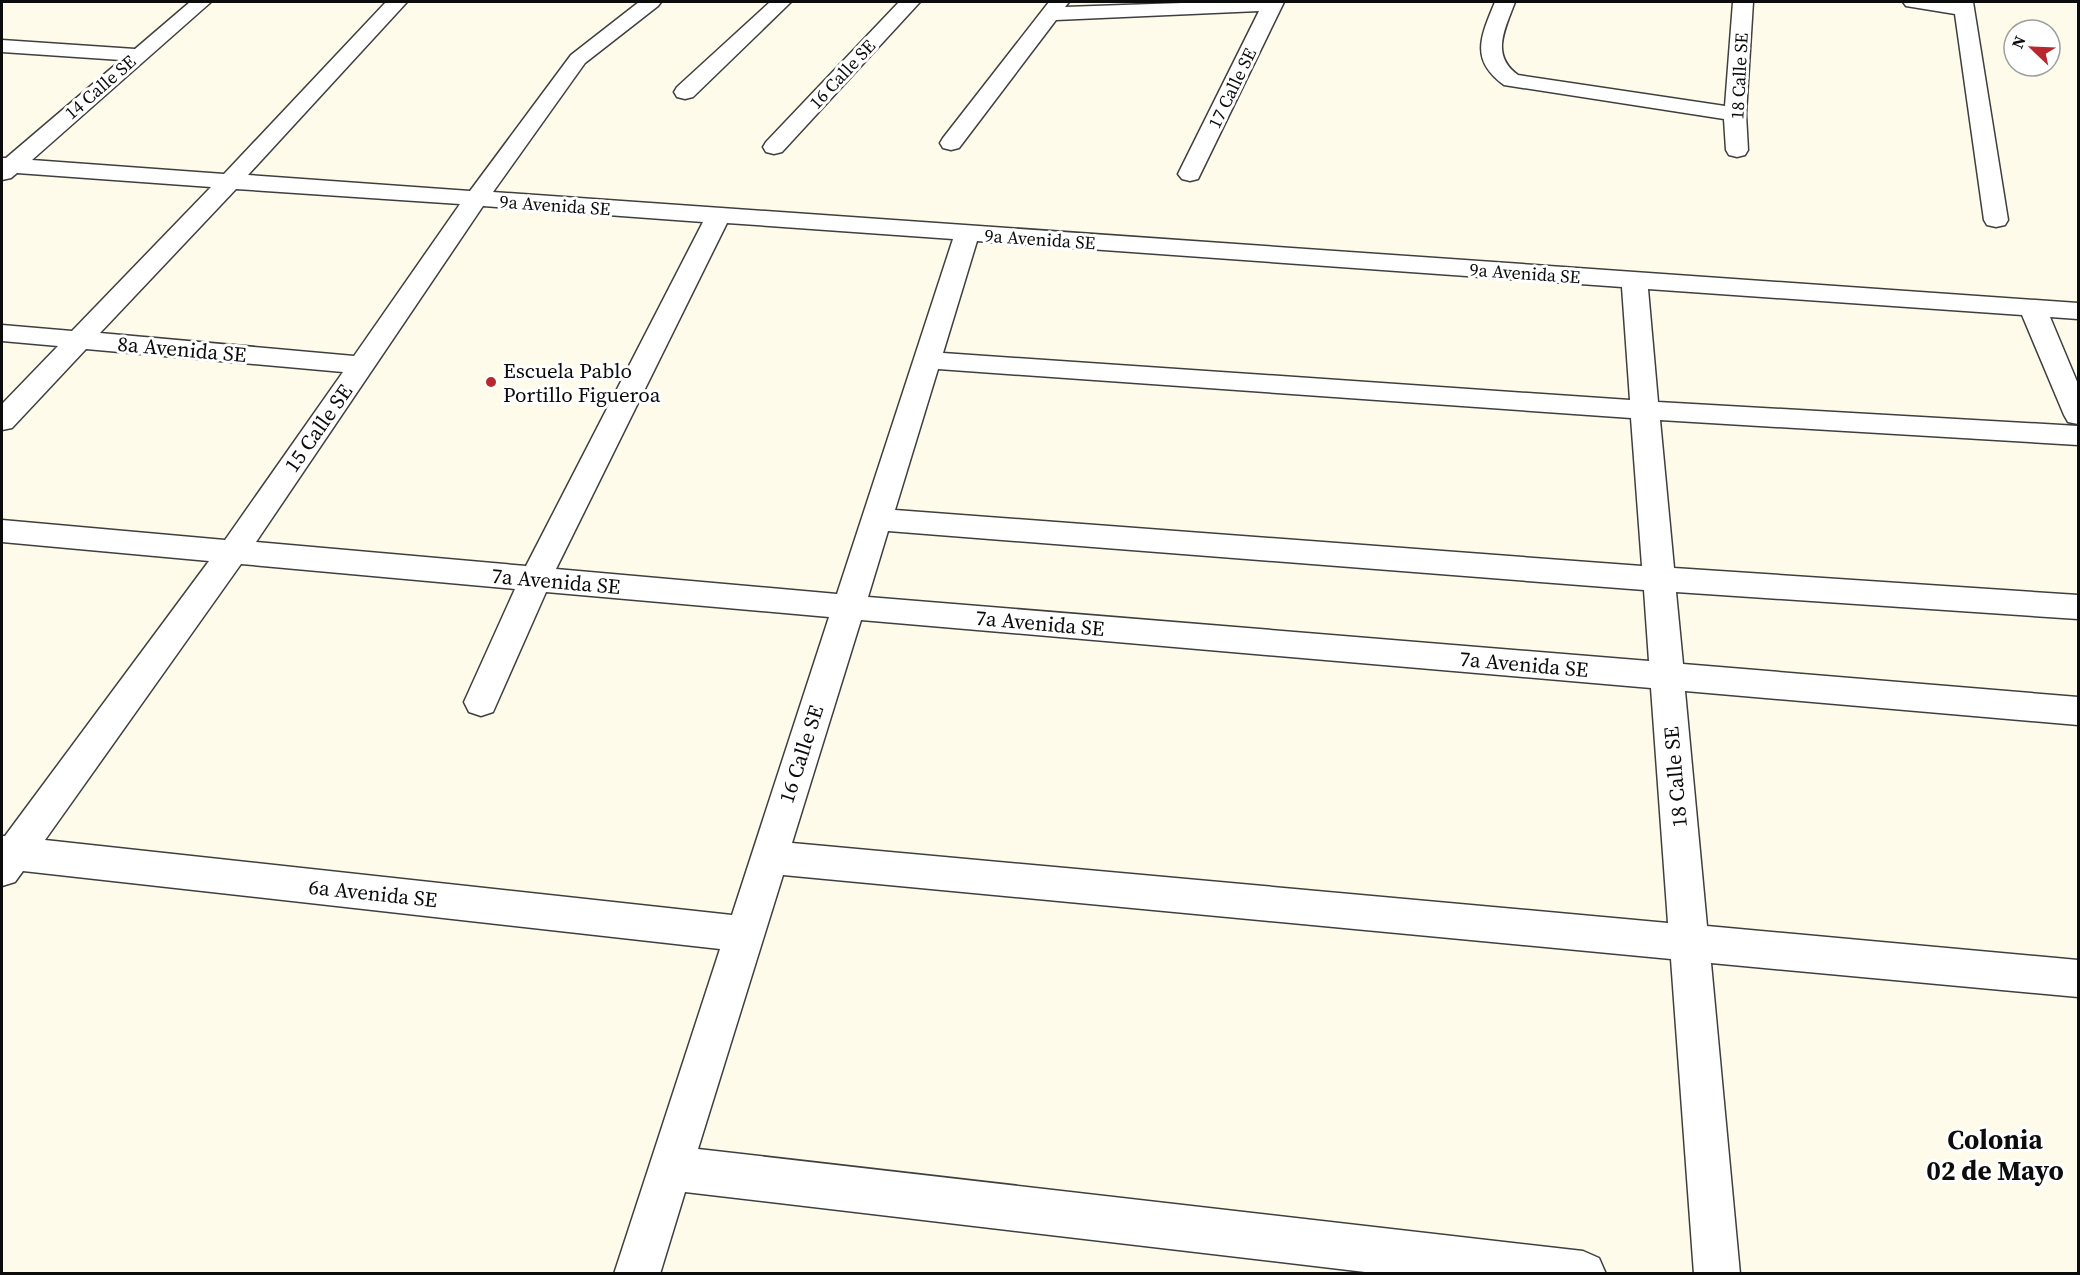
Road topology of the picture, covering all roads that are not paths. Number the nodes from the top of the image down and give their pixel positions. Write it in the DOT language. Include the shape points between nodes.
graph roads {
  1 [pos="201,2"];
  2 [pos="397,2"];
  3 [pos="651,2"];
  4 [pos="781,2"];
  5 [pos="910,2"];
  6 [pos="1505,2"];
  7 [pos="1743,2"];
  8 [pos="1913,2"];
  9 [pos="1273,3"];
  10 [pos="1964,5"];
  11 [pos="1055,8"];
  12 [pos="2,46"];
  13 [pos="137,55"];
  14 [pos="685,92"];
  15 [pos="1735,114"];
  16 [pos="951,143"];
  17 [pos="774,147"];
  18 [pos="1737,150"];
  19 [pos="5,168"];
  20 [pos="1190,174"];
  21 [pos="229,182"];
  22 [pos="476,199"];
  23 [pos="718,216"];
  24 [pos="1996,220"];
  25 [pos="967,234"];
  26 [pos="1634,280"];
  27 [pos="2033,309"];
  28 [pos="2079,311"];
  29 [pos="2,333"];
  30 [pos="79,340"];
  31 [pos="926,360"];
  32 [pos="362,365"];
  33 [pos="1644,410"];
  34 [pos="2079,415"];
  35 [pos="2,421"];
  36 [pos="2079,435"];
  37 [pos="876,519"];
  38 [pos="2,531"];
  39 [pos="233,552"];
  40 [pos="535,579"];
  41 [pos="1658,579"];
  42 [pos="848,607"];
  43 [pos="2079,607"];
  44 [pos="1667,676"];
  45 [pos="481,702"];
  46 [pos="2079,711"];
  47 [pos="769,857"];
  48 [pos="6,859"];
  49 [pos="744,934"];
  50 [pos="1689,943"];
  51 [pos="2079,979"];
  52 [pos="670,1168"];
  53 [pos="637,1274"];
  54 [pos="1583,1274"];
  55 [pos="1717,1274"];
  1 -- 13 [label="street, 14 Calle SE"];
  2 -- 21 [label="street"];
  3 -- 22 [label="street, 15 Calle SE" via="578,59"];
  4 -- 14 [label="street"];
  5 -- 17 [label="street, 16 Calle SE"];
  6 -- 15 [label="street" via="1490,43 1499,73 1512,80"];
  7 -- 15 [label="street, 18 Calle SE"];
  8 -- 10 [label="street"];
  9 -- 11 [label="street"];
  9 -- 20 [label="street, 17 Calle SE"];
  10 -- 24 [label="street"];
  11 -- 16 [label="street"];
  12 -- 13 [label="street"];
  13 -- 19 [label="street, 14 Calle SE"];
  15 -- 18 [label="street, 18 Calle SE"];
  19 -- 21 [label="street, 9a Avenida SE"];
  21 -- 22 [label="street, 9a Avenida SE"];
  21 -- 30 [label="street"];
  22 -- 23 [label="street, 9a Avenida SE"];
  22 -- 32 [label="street, 15 Calle SE"];
  23 -- 25 [label="street, 9a Avenida SE"];
  23 -- 40 [label="street"];
  25 -- 26 [label="street, 9a Avenida SE"];
  25 -- 31 [label="street, 16 Calle SE"];
  26 -- 27 [label="street, 9a Avenida SE"];
  26 -- 33 [label="street, 18 Calle SE"];
  27 -- 28 [label="street, 9a Avenida SE"];
  27 -- 34 [label="street"];
  29 -- 30 [label="street, 8a Avenida SE"];
  30 -- 32 [label="street, 8a Avenida SE"];
  30 -- 35 [label="street"];
  31 -- 33 [label="street"];
  31 -- 37 [label="street, 16 Calle SE"];
  32 -- 39 [label="street, 15 Calle SE"];
  33 -- 36 [label="street"];
  33 -- 41 [label="street, 18 Calle SE"];
  37 -- 41 [label="street"];
  37 -- 42 [label="street, 16 Calle SE"];
  38 -- 39 [label="street, 7a Avenida SE"];
  39 -- 40 [label="street, 7a Avenida SE"];
  39 -- 48 [label="street, 15 Calle SE"];
  40 -- 42 [label="street, 7a Avenida SE"];
  40 -- 45 [label="street"];
  41 -- 43 [label="street"];
  41 -- 44 [label="street, 18 Calle SE"];
  42 -- 44 [label="street, 7a Avenida SE"];
  42 -- 47 [label="street, 16 Calle SE"];
  44 -- 46 [label="street, 7a Avenida SE"];
  44 -- 50 [label="street, 18 Calle SE"];
  47 -- 49 [label="street, 16 Calle SE"];
  47 -- 50 [label="street"];
  48 -- 49 [label="street, 6a Avenida SE"];
  49 -- 52 [label="street, 16 Calle SE"];
  50 -- 51 [label="street"];
  50 -- 55 [label="street, 18 Calle SE"];
  52 -- 53 [label="street, 16 Calle SE"];
  52 -- 54 [label="street"];
}
